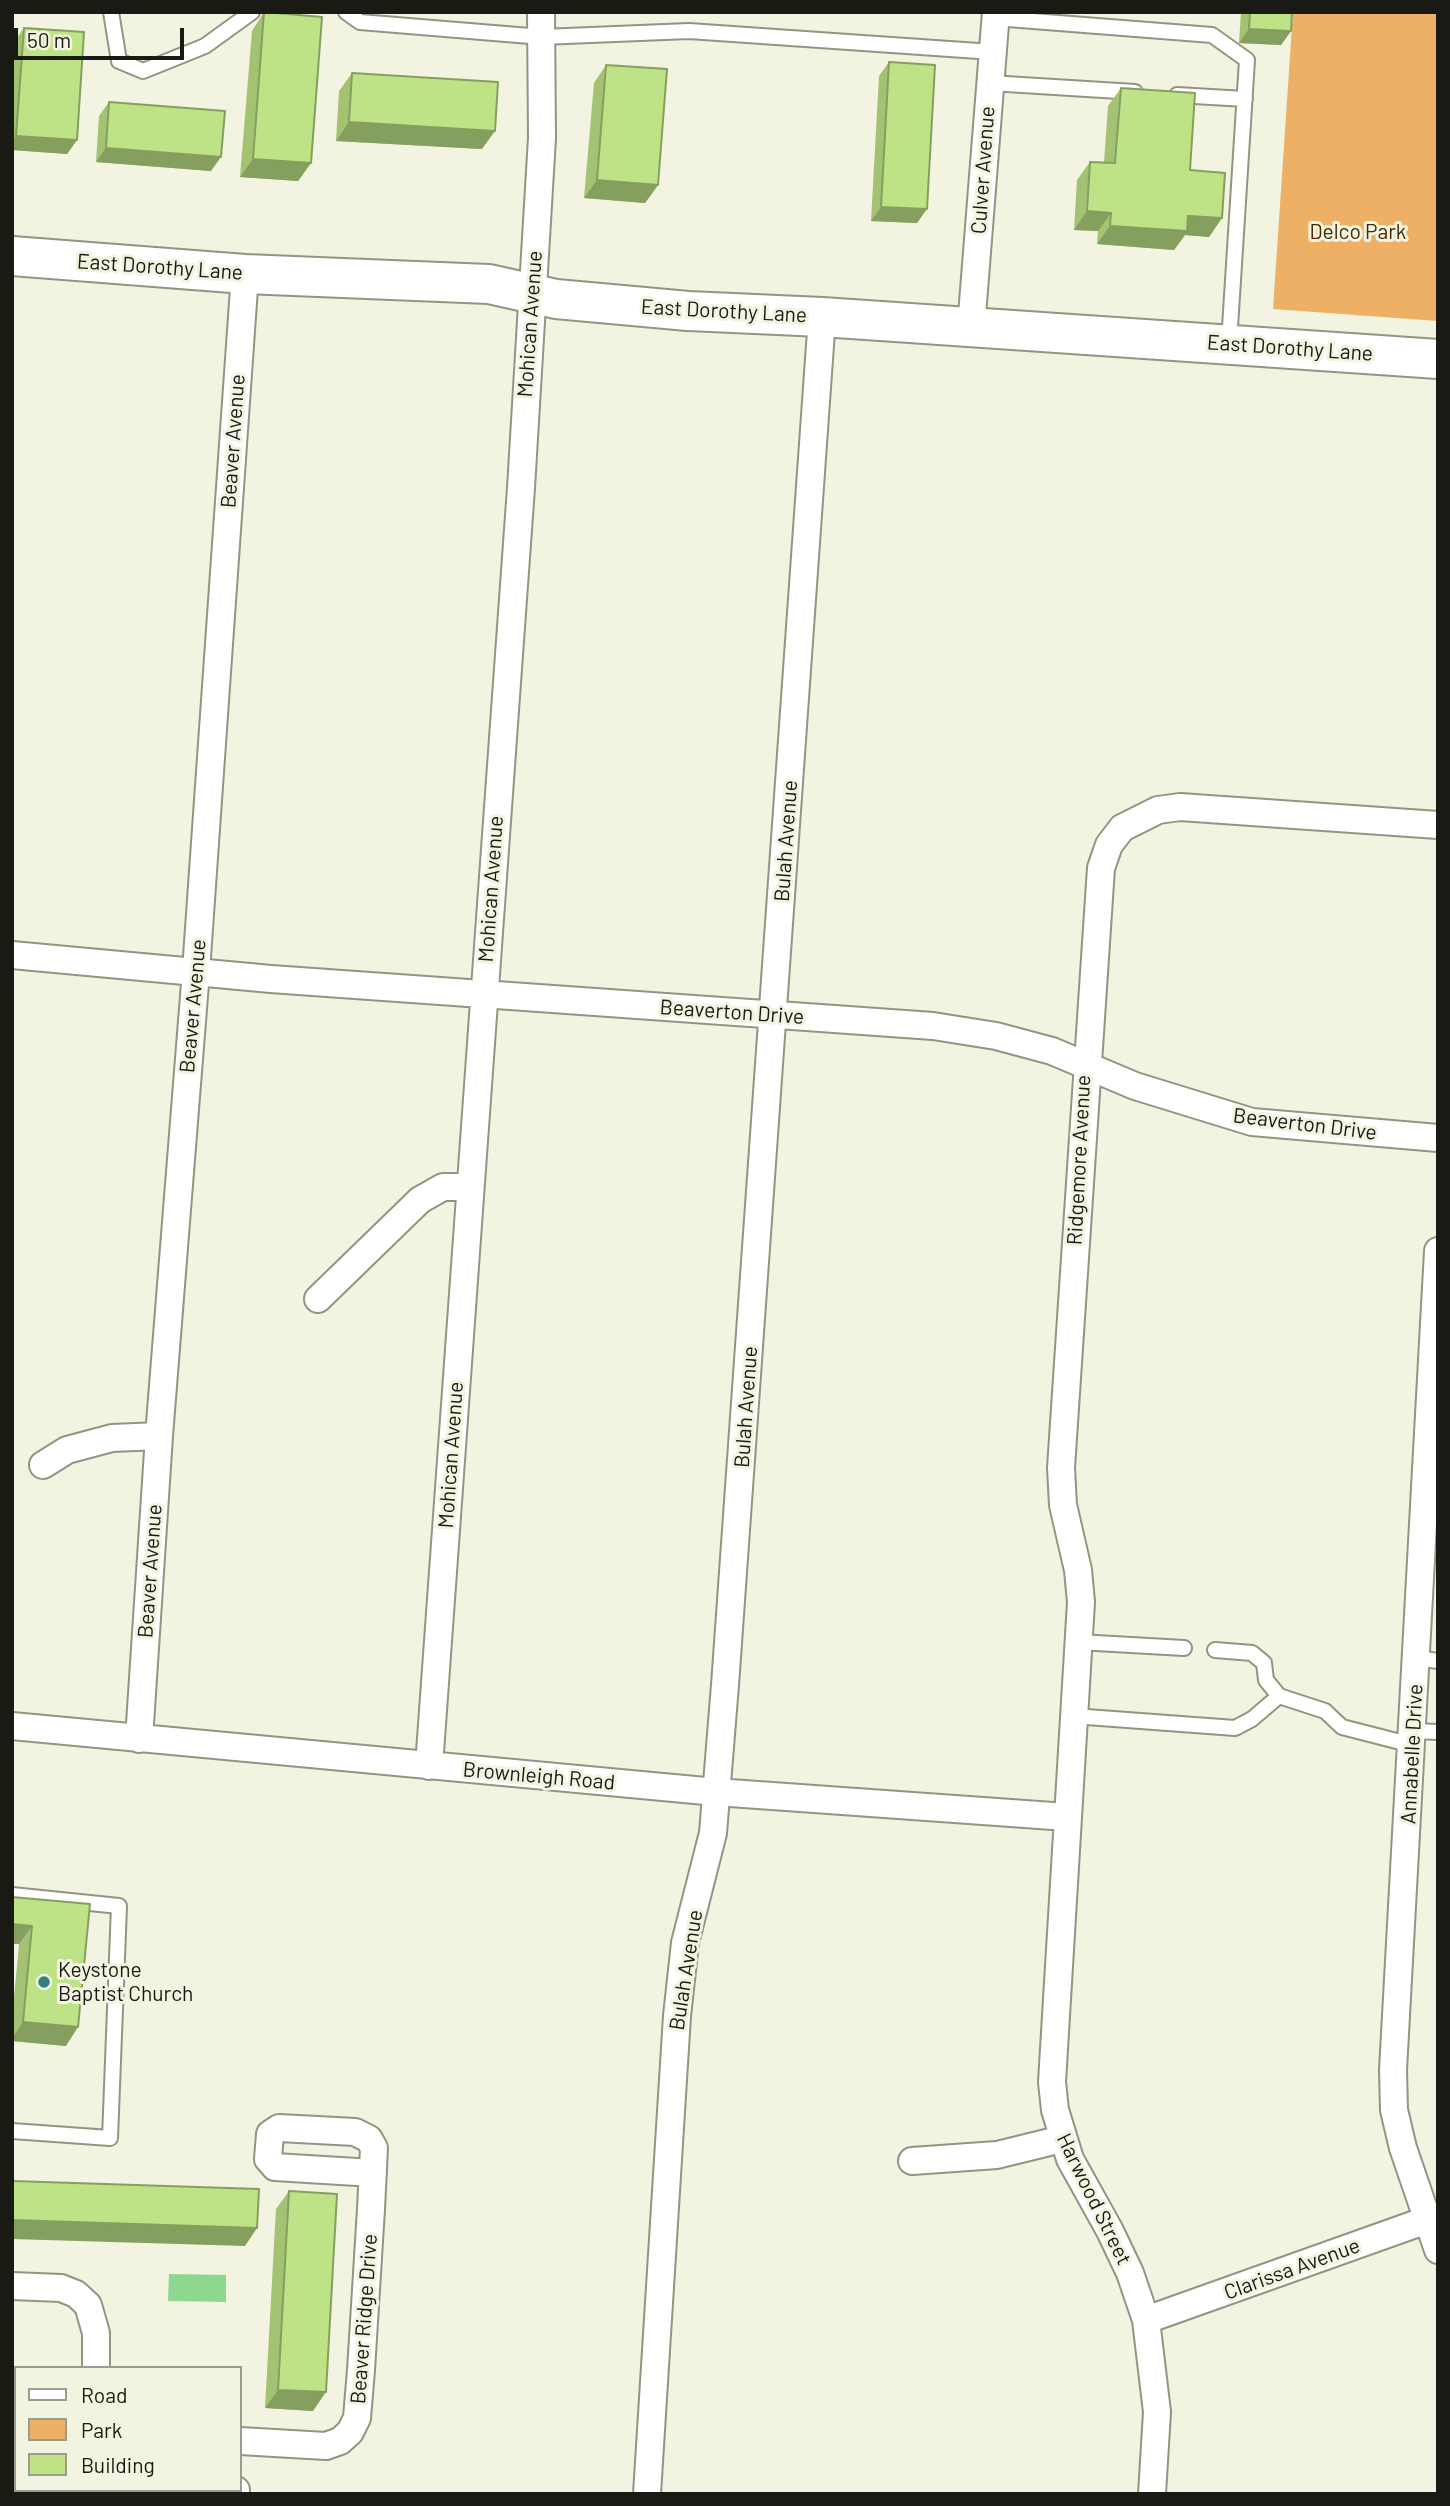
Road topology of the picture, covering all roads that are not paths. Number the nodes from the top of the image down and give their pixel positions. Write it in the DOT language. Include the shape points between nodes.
graph roads {
  1 [pos="111,12"];
  2 [pos="252,12"];
  3 [pos="346,12"];
  4 [pos="995,15"];
  5 [pos="541,24"];
  6 [pos="993,52"];
  7 [pos="990,83"];
  8 [pos="1245,99"];
  9 [pos="12,256"];
  10 [pos="246,274"];
  11 [pos="532,293"];
  12 [pos="822,317"];
  13 [pos="971,328"];
  14 [pos="1229,344"];
  15 [pos="1438,359"];
  16 [pos="1438,825"];
  17 [pos="12,955"];
  18 [pos="197,971"];
  19 [pos="484,993"];
  20 [pos="774,1014"];
  21 [pos="1085,1064"];
  22 [pos="1438,1138"];
  23 [pos="470,1187"];
  24 [pos="1438,1251"];
  25 [pos="318,1298"];
  26 [pos="159,1436"];
  27 [pos="43,1465"];
  28 [pos="1078,1642"];
  29 [pos="1184,1648"];
  30 [pos="1215,1650"];
  31 [pos="1427,1660"];
  32 [pos="1279,1696"];
  33 [pos="1073,1716"];
  34 [pos="12,1727"];
  35 [pos="1421,1736"];
  36 [pos="139,1739"];
  37 [pos="429,1766"];
  38 [pos="716,1792"];
  39 [pos="1067,1817"];
  40 [pos="12,1895"];
  41 [pos="12,2131"];
  42 [pos="1062,2139"];
  43 [pos="912,2161"];
  44 [pos="373,2173"];
  45 [pos="1433,2218"];
  46 [pos="1438,2250"];
  47 [pos="12,2286"];
  48 [pos="1146,2320"];
  49 [pos="96,2366"];
  50 [pos="242,2442"];
  51 [pos="647,2494"];
  52 [pos="1152,2494"];
  1 -- 2 [label="lane" via="119,61 144,71 205,46"];
  3 -- 5 [label="lane" via="360,22"];
  4 -- 6 [label="street, Culver Avenue"];
  4 -- 8 [label="lane" via="1212,35 1247,60"];
  5 -- 6 [label="lane"];
  5 -- 11 [label="street, Mohican Avenue" via="542,138"];
  6 -- 7 [label="street, Culver Avenue"];
  7 -- 8 [label="lane"];
  7 -- 13 [label="street, Culver Avenue"];
  8 -- 14 [label="lane"];
  9 -- 10 [label="main road, East Dorothy Lane"];
  10 -- 11 [label="main road, East Dorothy Lane" via="489,284"];
  10 -- 18 [label="street, Beaver Avenue"];
  11 -- 12 [label="main road, East Dorothy Lane" via="662,308"];
  11 -- 19 [label="street, Mohican Avenue"];
  12 -- 13 [label="main road, East Dorothy Lane"];
  12 -- 20 [label="street, Bulah Avenue"];
  13 -- 14 [label="main road, East Dorothy Lane"];
  14 -- 15 [label="main road, East Dorothy Lane"];
  16 -- 21 [label="street, Ridgemore Avenue" via="1180,807 1158,810 1122,828 1109,845 1101,868"];
  17 -- 18 [label="street, Beaverton Drive"];
  18 -- 19 [label="street, Beaverton Drive"];
  18 -- 26 [label="street, Beaver Avenue"];
  19 -- 20 [label="street, Beaverton Drive"];
  19 -- 23 [label="street, Mohican Avenue"];
  20 -- 21 [label="street, Beaverton Drive" via="933,1026 996,1036"];
  20 -- 38 [label="street, Bulah Avenue"];
  21 -- 22 [label="street, Beaverton Drive" via="1194,1107 1252,1122"];
  21 -- 28 [label="street, Ridgemore Avenue" via="1060,1468 1078,1570"];
  23 -- 25 [label="street" via="443,1187 420,1200"];
  23 -- 37 [label="street, Mohican Avenue"];
  24 -- 31 [label="street, Annabelle Drive" via="1426,1420"];
  26 -- 27 [label="street" via="112,1438 67,1450"];
  26 -- 36 [label="street, Beaver Avenue"];
  28 -- 29 [label="lane"];
  28 -- 33 [label="street, Ridgemore Avenue"];
  30 -- 32 [label="lane" via="1252,1653 1264,1663 1266,1680"];
  31 -- 35 [label="street, Annabelle Drive"];
  32 -- 33 [label="lane" via="1235,1728"];
  32 -- 35 [label="lane" via="1325,1711 1342,1727"];
  33 -- 39 [label="street, Ridgemore Avenue"];
  34 -- 36 [label="street, Brownleigh Road"];
  35 -- 45 [label="street, Annabelle Drive" via="1393,2070 1394,2110 1403,2148"];
  36 -- 37 [label="street, Brownleigh Road"];
  37 -- 38 [label="street, Brownleigh Road"];
  38 -- 39 [label="street, Brownleigh Road"];
  38 -- 51 [label="street, Bulah Avenue" via="713,1833 685,1943 677,2016"];
  39 -- 42 [label="street, Harwood Street" via="1052,2082"];
  40 -- 41 [label="lane" via="119,1906 110,2138"];
  42 -- 43 [label="street" via="997,2155"];
  42 -- 48 [label="street, Harwood Street" via="1125,2263"];
  44 -- 50 [label="street, Beaver Ridge Drive" via="357,2418 350,2432 326,2446"];
  45 -- 46 [label="street, Annabelle Drive"];
  45 -- 48 [label="street, Clarissa Avenue"];
  47 -- 49 [label="street" via="61,2288 88,2305 96,2333"];
  48 -- 52 [label="street, Harwood Street" via="1157,2412"];
}
